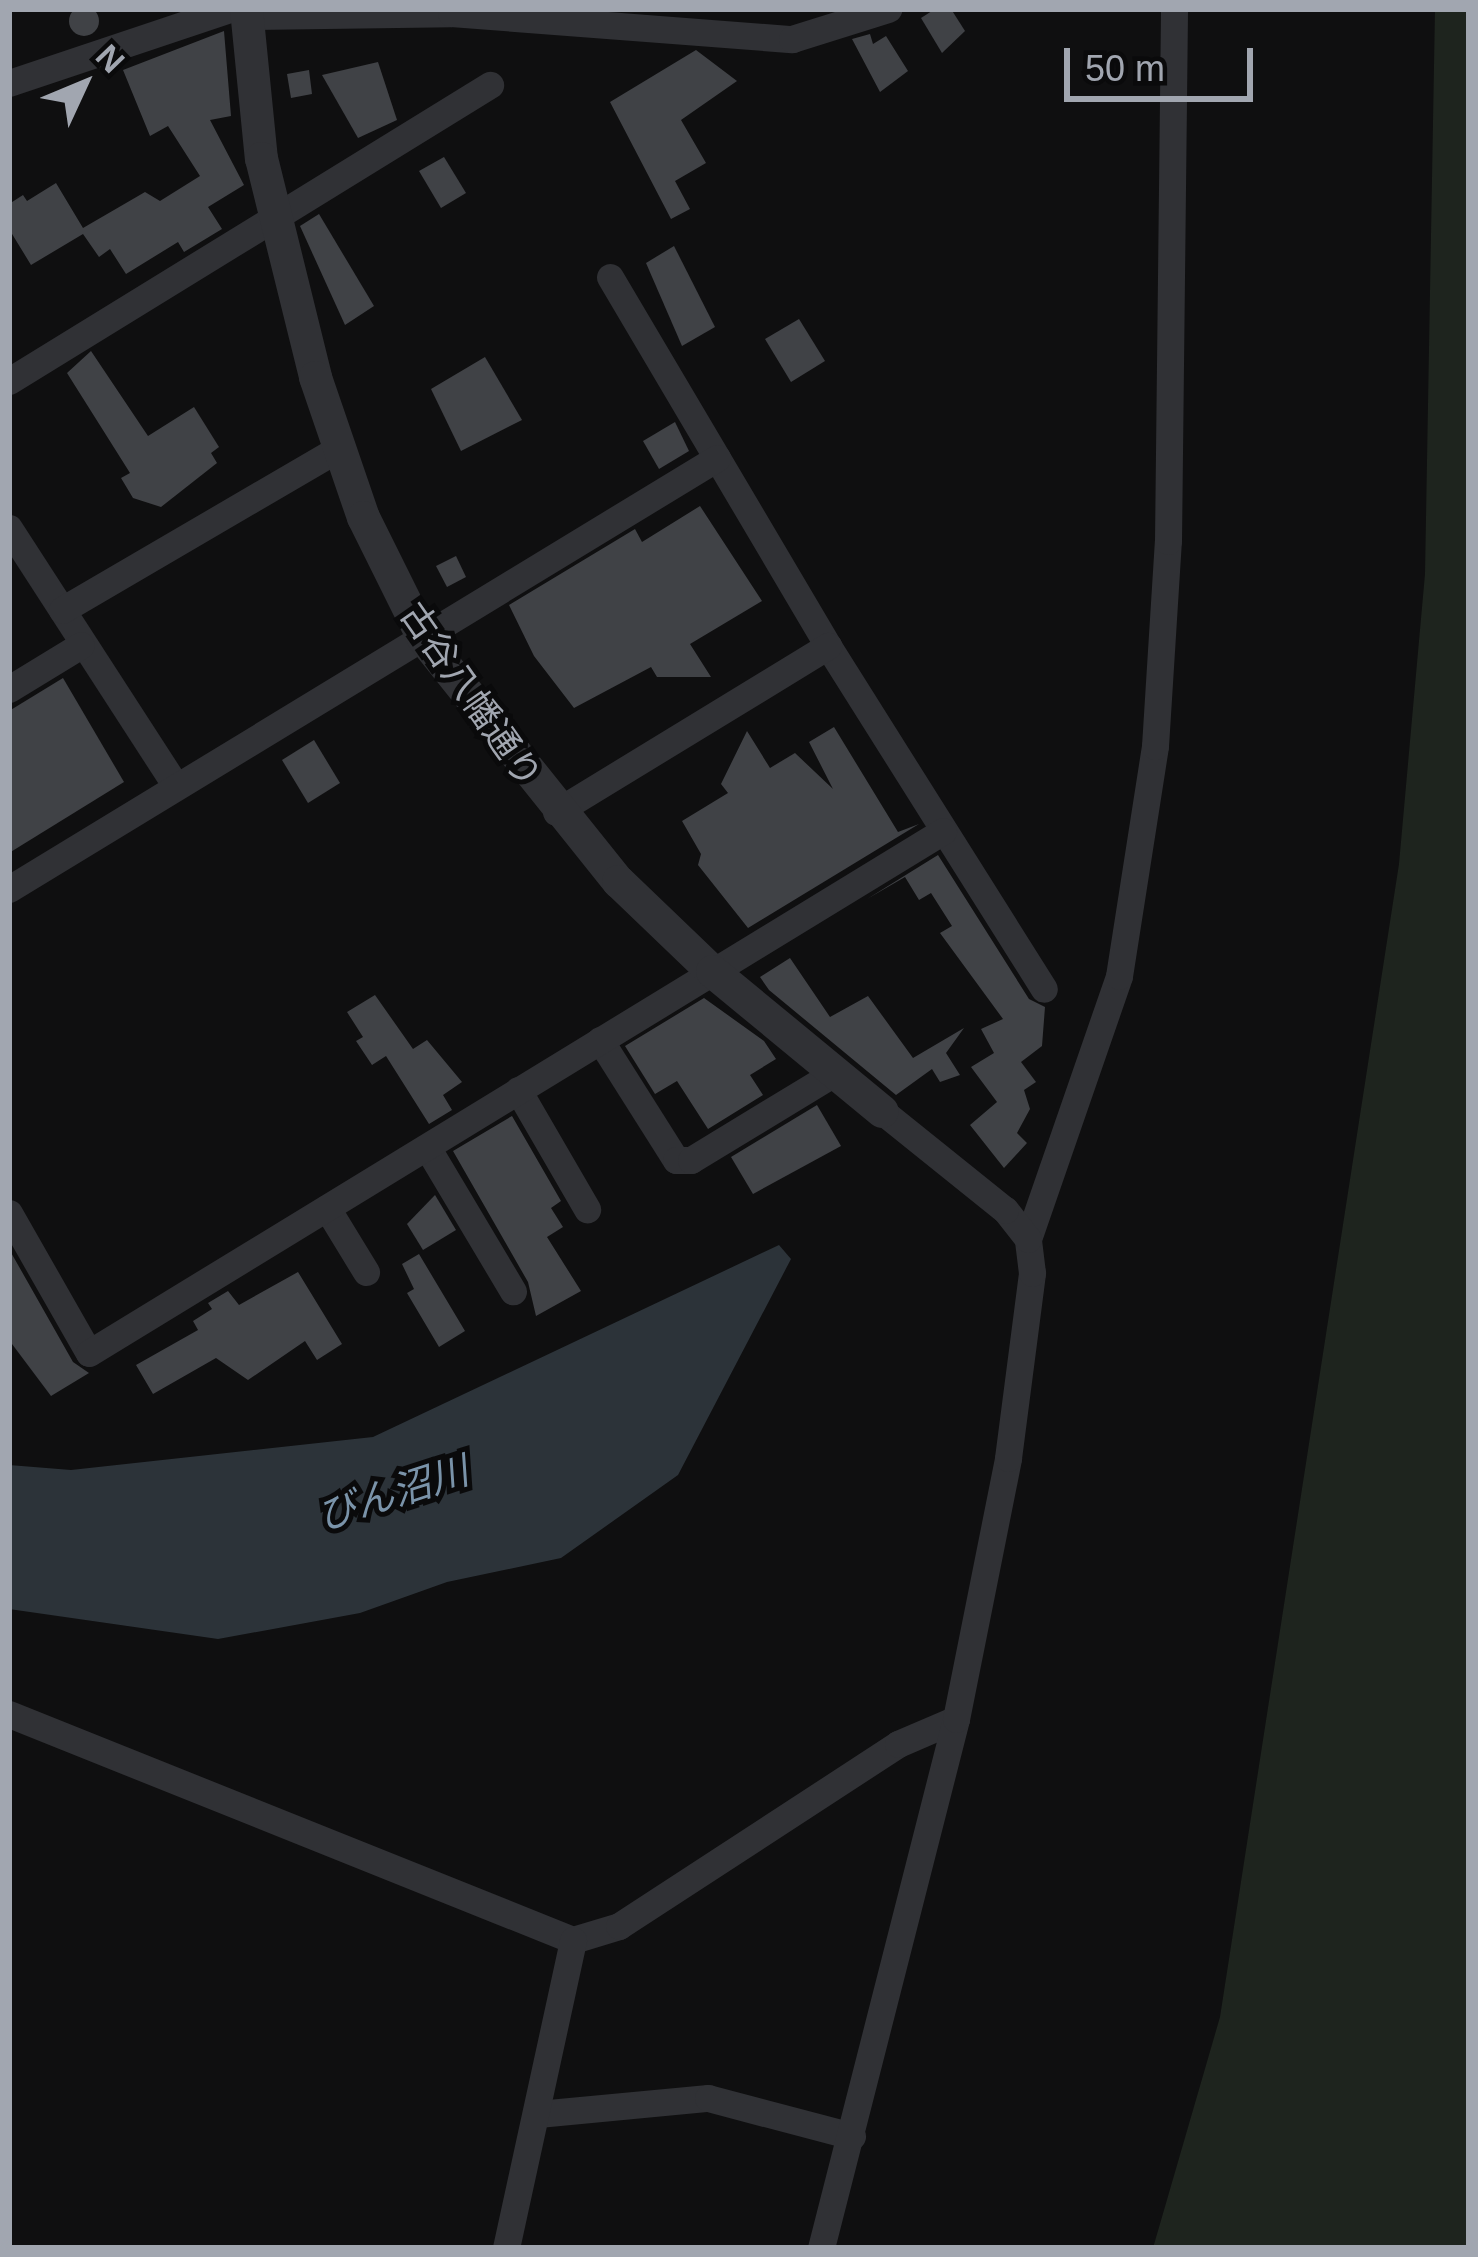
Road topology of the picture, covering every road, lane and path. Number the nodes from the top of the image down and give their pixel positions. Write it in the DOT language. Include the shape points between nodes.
graph roads {
  1 [pos="887,9"];
  2 [pos="1174,9"];
  3 [pos="241,12"];
  4 [pos="705,22"];
  5 [pos="9,83"];
  6 [pos="490,85"];
  7 [pos="273,219"];
  8 [pos="610,277"];
  9 [pos="9,381"];
  10 [pos="339,448"];
  11 [pos="717,458"];
  12 [pos="9,528"];
  13 [pos="62,610"];
  14 [pos="423,638"];
  15 [pos="81,645"];
  16 [pos="828,646"];
  17 [pos="9,689"];
  18 [pos="176,786"];
  19 [pos="556,812"];
  20 [pos="943,831"];
  21 [pos="9,889"];
  22 [pos="712,971"];
  23 [pos="1044,989"];
  24 [pos="600,1040"];
  25 [pos="836,1072"];
  26 [pos="518,1090"];
  27 [pos="882,1111"];
  28 [pos="427,1147"];
  29 [pos="327,1208"];
  30 [pos="586,1209"];
  31 [pos="9,1213"];
  32 [pos="1028,1239"];
  33 [pos="366,1272"];
  34 [pos="513,1291"];
  35 [pos="9,1714"];
  36 [pos="956,1719"];
  37 [pos="573,1940"];
  38 [pos="538,2114"];
  39 [pos="852,2136"];
  40 [pos="506,2248"];
  41 [pos="821,2248"];
  1 -- 4 [label="street" via="792,39"];
  2 -- 32 [label="street" via="1168,542 1155,746 1119,976"];
  3 -- 4 [label="street"];
  3 -- 5 [label="street"];
  3 -- 7 [label="street, 古谷八幡通り"];
  6 -- 7 [label="street"];
  7 -- 9 [label="street"];
  7 -- 10 [label="street, 古谷八幡通り"];
  8 -- 11 [label="street"];
  10 -- 13 [label="street"];
  10 -- 14 [label="street, 古谷八幡通り"];
  11 -- 14 [label="street"];
  11 -- 16 [label="street"];
  12 -- 13 [label="street"];
  13 -- 15 [label="street"];
  14 -- 18 [label="street"];
  14 -- 19 [label="street, 古谷八幡通り"];
  15 -- 17 [label="street"];
  15 -- 18 [label="street"];
  16 -- 19 [label="street"];
  16 -- 20 [label="street"];
  18 -- 21 [label="street"];
  19 -- 22 [label="street, 古谷八幡通り"];
  20 -- 22 [label="street"];
  20 -- 23 [label="street"];
  22 -- 24 [label="street"];
  22 -- 25 [label="street, 古谷八幡通り"];
  24 -- 25 [label="street" via="676,1160 691,1160"];
  24 -- 26 [label="street"];
  25 -- 27 [label="street, 古谷八幡通り"];
  26 -- 28 [label="street"];
  26 -- 30 [label="street"];
  27 -- 32 [label="street" via="1005,1210"];
  28 -- 29 [label="street"];
  28 -- 34 [label="street"];
  29 -- 31 [label="street" via="89,1353"];
  29 -- 33 [label="street"];
  32 -- 36 [label="street" via="1025,1345"];
  35 -- 37 [label="street"];
  36 -- 37 [label="street" via="898,1744 619,1926"];
  36 -- 39 [label="street"];
  37 -- 38 [label="street"];
  38 -- 39 [label="street" via="708,2098"];
  38 -- 40 [label="street"];
  39 -- 41 [label="street"];
}
